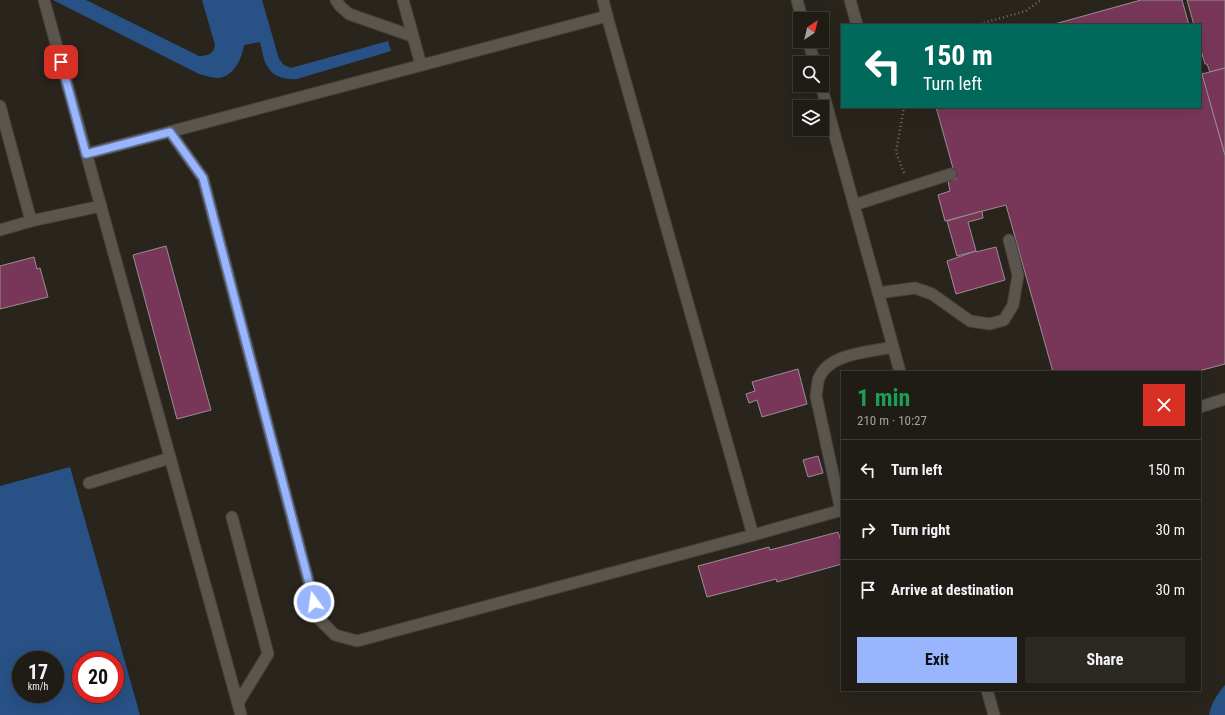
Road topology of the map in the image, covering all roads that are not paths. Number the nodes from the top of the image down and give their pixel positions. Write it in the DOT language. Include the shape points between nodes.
graph roads {
  1 [pos="44,0"];
  2 [pos="336,0"];
  3 [pos="403,0"];
  4 [pos="603,0"];
  5 [pos="797,0"];
  6 [pos="850,0"];
  7 [pos="800,12"];
  8 [pos="607,16"];
  9 [pos="857,24"];
  10 [pos="412,36"];
  11 [pos="421,65"];
  12 [pos="823,92"];
  13 [pos="0,106"];
  14 [pos="170,132"];
  15 [pos="86,154"];
  16 [pos="951,174"];
  17 [pos="854,205"];
  18 [pos="101,206"];
  19 [pos="31,221"];
  20 [pos="0,230"];
  21 [pos="1009,240"];
  22 [pos="878,293"];
  23 [pos="893,347"];
  24 [pos="900,371"];
  25 [pos="1225,399"];
  26 [pos="1201,407"];
  27 [pos="170,458"];
  28 [pos="89,483"];
  29 [pos="841,506"];
  30 [pos="841,510"];
  31 [pos="232,517"];
  32 [pos="753,535"];
  33 [pos="988,691"];
  34 [pos="238,703"];
  35 [pos="241,715"];
  36 [pos="994,715"];
  1 -- 15 [label="lane"];
  2 -- 10 [label="lane" via="349,14"];
  3 -- 10 [label="lane"];
  4 -- 8 [label="lane"];
  5 -- 7 [label="lane"];
  6 -- 9 [label="lane"];
  8 -- 11 [label="lane"];
  8 -- 32 [label="lane"];
  10 -- 11 [label="lane"];
  11 -- 14 [label="lane"];
  12 -- 17 [label="lane"];
  13 -- 19 [label="lane"];
  14 -- 15 [label="lane"];
  14 -- 32 [label="lane" via="203,178 318,618 335,635 357,641"];
  15 -- 18 [label="lane"];
  16 -- 17 [label="lane"];
  17 -- 22 [label="lane"];
  18 -- 19 [label="lane"];
  18 -- 27 [label="lane"];
  19 -- 20 [label="lane"];
  21 -- 22 [label="lane" via="1018,275 1013,304 1004,320 990,324 970,321 932,294 915,288"];
  22 -- 23 [label="lane"];
  23 -- 24 [label="lane"];
  23 -- 29 [label="lane" via="844,356 829,364 819,378 816,396"];
  25 -- 26 [label="lane"];
  27 -- 28 [label="lane"];
  27 -- 34 [label="lane"];
  30 -- 32 [label="lane"];
  31 -- 34 [label="lane" via="268,654"];
  33 -- 36 [label="lane"];
  34 -- 35 [label="lane"];
}
